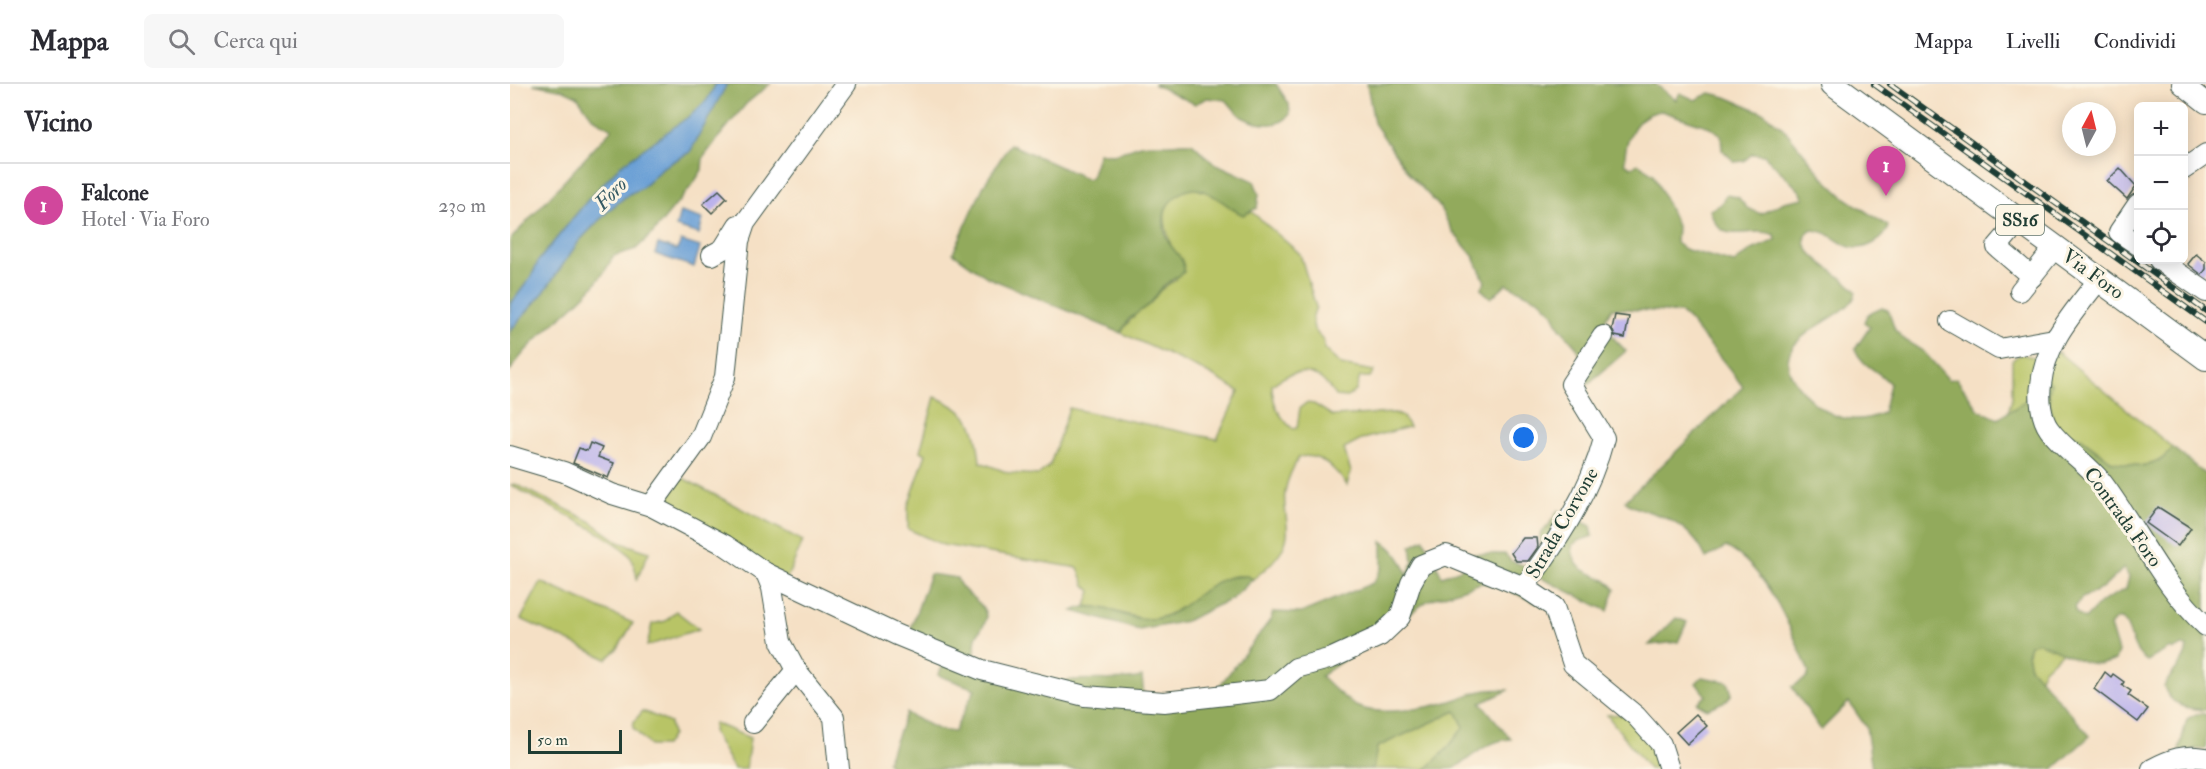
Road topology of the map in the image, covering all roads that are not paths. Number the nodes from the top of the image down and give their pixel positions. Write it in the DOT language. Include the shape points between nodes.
graph roads {
  1 [pos="846,84"];
  2 [pos="1833,84"];
  3 [pos="2182,84"];
  4 [pos="2206,104"];
  5 [pos="2206,154"];
  6 [pos="2188,166"];
  7 [pos="2134,211"];
  8 [pos="2020,220"];
  9 [pos="745,223"];
  10 [pos="2134,242"];
  11 [pos="2056,246"];
  12 [pos="712,255"];
  13 [pos="2165,264"];
  14 [pos="2100,278"];
  15 [pos="2206,291"];
  16 [pos="1950,321"];
  17 [pos="1603,336"];
  18 [pos="2054,339"];
  19 [pos="2206,358"];
  20 [pos="510,456"];
  21 [pos="651,506"];
  22 [pos="766,573"];
  23 [pos="1524,587"];
  24 [pos="2206,626"];
  25 [pos="796,670"];
  26 [pos="753,723"];
  27 [pos="2206,758"];
  28 [pos="838,769"];
  29 [pos="1669,769"];
  30 [pos="2152,769"];
  1 -- 9 [label="street"];
  2 -- 8 [label="main road, Via Foro / SS16"];
  3 -- 4 [label="street"];
  5 -- 6 [label="street"];
  7 -- 10 [label="street" via="2119,232"];
  8 -- 11 [label="main road, Via Foro / SS16"];
  8 -- 11 [label="street" via="1997,247 2026,284"];
  9 -- 12 [label="street" via="740,223 723,249"];
  9 -- 21 [label="street" via="739,241 725,376 701,437"];
  11 -- 14 [label="main road, Via Foro / SS16"];
  13 -- 15 [label="street"];
  14 -- 18 [label="street, Contrada Foro"];
  14 -- 19 [label="main road, Via Foro / SS16"];
  16 -- 18 [label="street" via="1999,349"];
  17 -- 23 [label="street, Strada Corvone" via="1571,384 1604,438 1599,460 1562,531"];
  18 -- 24 [label="street, Contrada Foro" via="2041,384 2041,408 2048,429 2100,480 2154,561"];
  20 -- 21 [label="street"];
  21 -- 22 [label="street" via="725,545"];
  22 -- 23 [label="street" via="982,670 1085,696 1164,702 1270,690 1296,668 1332,658 1380,636 1400,617 1421,565 1446,555"];
  22 -- 25 [label="street" via="780,642"];
  23 -- 29 [label="street" via="1554,607 1573,664 1636,716 1661,744"];
  25 -- 26 [label="street"];
  25 -- 28 [label="street" via="834,717"];
  27 -- 30 [label="street" via="2184,756"];
}
